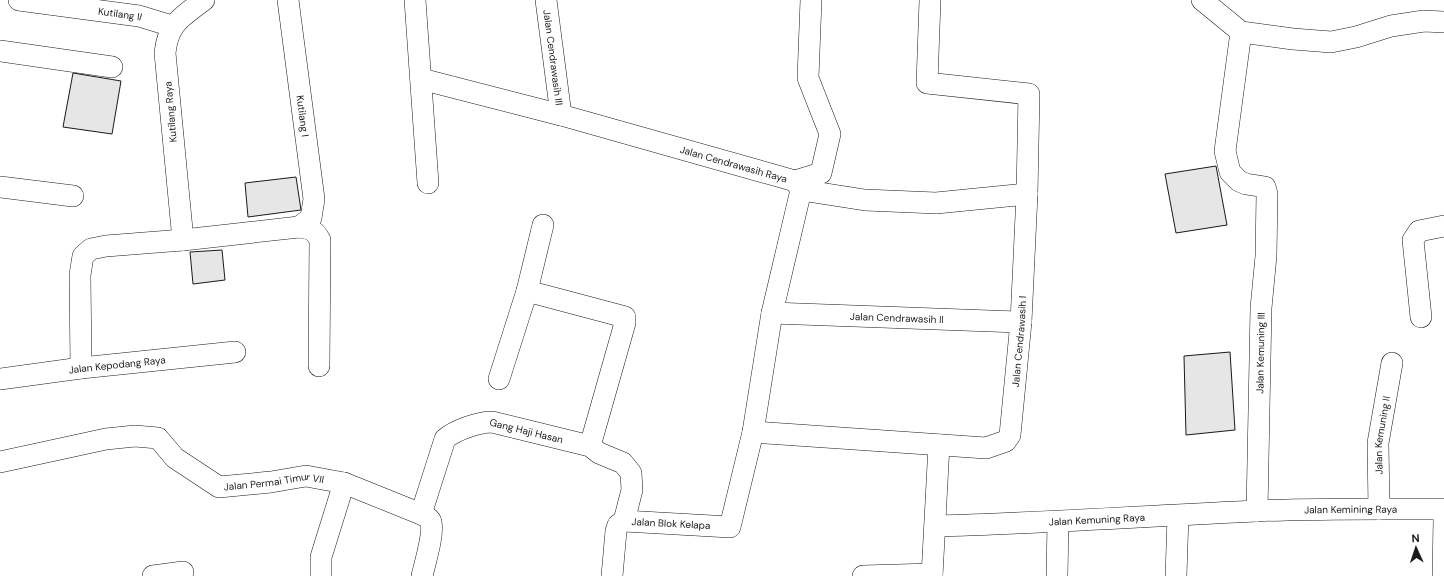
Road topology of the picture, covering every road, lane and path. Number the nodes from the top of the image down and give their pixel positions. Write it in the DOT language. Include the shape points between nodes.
graph roads {
  1 [pos="19,0"];
  2 [pos="204,0"];
  3 [pos="288,0"];
  4 [pos="415,0"];
  5 [pos="546,0"];
  6 [pos="811,0"];
  7 [pos="930,0"];
  8 [pos="1202,0"];
  9 [pos="1444,22"];
  10 [pos="172,26"];
  11 [pos="1241,32"];
  12 [pos="0,51"];
  13 [pos="112,67"];
  14 [pos="421,79"];
  15 [pos="561,115"];
  16 [pos="428,183"];
  17 [pos="798,186"];
  18 [pos="0,187"];
  19 [pos="1027,194"];
  20 [pos="73,196"];
  21 [pos="543,225"];
  22 [pos="1444,226"];
  23 [pos="300,227"];
  24 [pos="183,240"];
  25 [pos="527,291"];
  26 [pos="772,313"];
  27 [pos="1420,317"];
  28 [pos="1021,322"];
  29 [pos="235,352"];
  30 [pos="1392,363"];
  31 [pos="319,366"];
  32 [pos="81,368"];
  33 [pos="0,379"];
  34 [pos="499,379"];
  35 [pos="753,432"];
  36 [pos="939,445"];
  37 [pos="590,446"];
  38 [pos="0,462"];
  39 [pos="344,483"];
  40 [pos="1379,509"];
  41 [pos="1444,509"];
  42 [pos="1257,511"];
  43 [pos="422,514"];
  44 [pos="1178,516"];
  45 [pos="1444,519"];
  46 [pos="624,520"];
  47 [pos="1058,522"];
  48 [pos="936,526"];
  49 [pos="182,572"];
  50 [pos="932,575"];
  51 [pos="153,576"];
  52 [pos="321,576"];
  53 [pos="422,576"];
  54 [pos="612,576"];
  55 [pos="863,576"];
  56 [pos="1058,576"];
  57 [pos="1176,576"];
  58 [pos="1443,576"];
  1 -- 10 [label="street, Kutilang II" via="139,16"];
  2 -- 10 [label="street"];
  3 -- 23 [label="street, Kutilang I" via="314,199 311,218"];
  4 -- 14 [label="street"];
  5 -- 15 [label="street, Jalan Cendrawasih III"];
  6 -- 17 [label="street" via="808,78 830,134 821,173"];
  7 -- 19 [label="street, Jalan Cendrawasih I" via="927,83 1029,94"];
  8 -- 11 [label="street"];
  9 -- 11 [label="street" via="1424,21 1398,25 1331,42"];
  10 -- 24 [label="street, Kutilang Raya" via="166,39 165,53"];
  11 -- 42 [label="street, Jalan Kemuning III" via="1225,151 1230,172 1239,181 1265,187 1267,194 1266,256 1261,308"];
  12 -- 13 [label="street"];
  14 -- 15 [label="street, Jalan Cendrawasih Raya"];
  14 -- 16 [label="street"];
  15 -- 17 [label="street, Jalan Cendrawasih Raya"];
  17 -- 19 [label="street, Jalan Cendrawasih Raya" via="865,200 936,203"];
  17 -- 26 [label="street"];
  18 -- 20 [label="street"];
  19 -- 28 [label="street, Jalan Cendrawasih I"];
  21 -- 25 [label="street"];
  22 -- 27 [label="street" via="1419,231 1413,240"];
  23 -- 24 [label="street"];
  23 -- 31 [label="street" via="311,229 320,240"];
  24 -- 32 [label="street" via="106,246 90,249 83,256 80,274"];
  25 -- 34 [label="street"];
  25 -- 37 [label="street" via="625,317"];
  26 -- 28 [label="street, Jalan Cendrawasih II"];
  26 -- 35 [label="street"];
  28 -- 36 [label="street, Jalan Cendrawasih I" via="1010,435 1006,441 986,448"];
  29 -- 32 [label="street, Jalan Kepodang Raya"];
  30 -- 40 [label="street, Jalan Kemuning II" via="1378,442"];
  32 -- 33 [label="street, Jalan Kepodang Raya"];
  35 -- 36 [label="street, Jalan Cendrawasih I"];
  35 -- 46 [label="street, Jalan Blok Kelapa" via="730,527"];
  36 -- 48 [label="street"];
  37 -- 43 [label="street, Gang Haji Hasan" via="492,422 455,431 445,438"];
  37 -- 46 [label="street, Gang Haji Hasan" via="599,453 623,463 631,474 632,490"];
  38 -- 39 [label="street, Jalan Permai Timur VII" via="106,439 135,436 158,438 175,458 219,486 306,476"];
  39 -- 43 [label="street, Jalan Permai Timur VII"];
  39 -- 52 [label="street" via="321,557"];
  40 -- 41 [label="street, Jalan Kemining Raya"];
  40 -- 42 [label="street, Jalan Kemining Raya"];
  42 -- 44 [label="street, Jalan Kemuning Raya"];
  43 -- 53 [label="street" via="431,521"];
  44 -- 47 [label="street, Jalan Kemuning Raya"];
  44 -- 57 [label="street"];
  45 -- 58 [label="street"];
  46 -- 54 [label="street, Jalan Blok Kelapa" via="616,531"];
  47 -- 48 [label="street, Jalan Kemuning Raya"];
  47 -- 56 [label="street"];
  48 -- 50 [label="street"];
  49 -- 51 [label="street"];
  50 -- 55 [label="street"];
}
